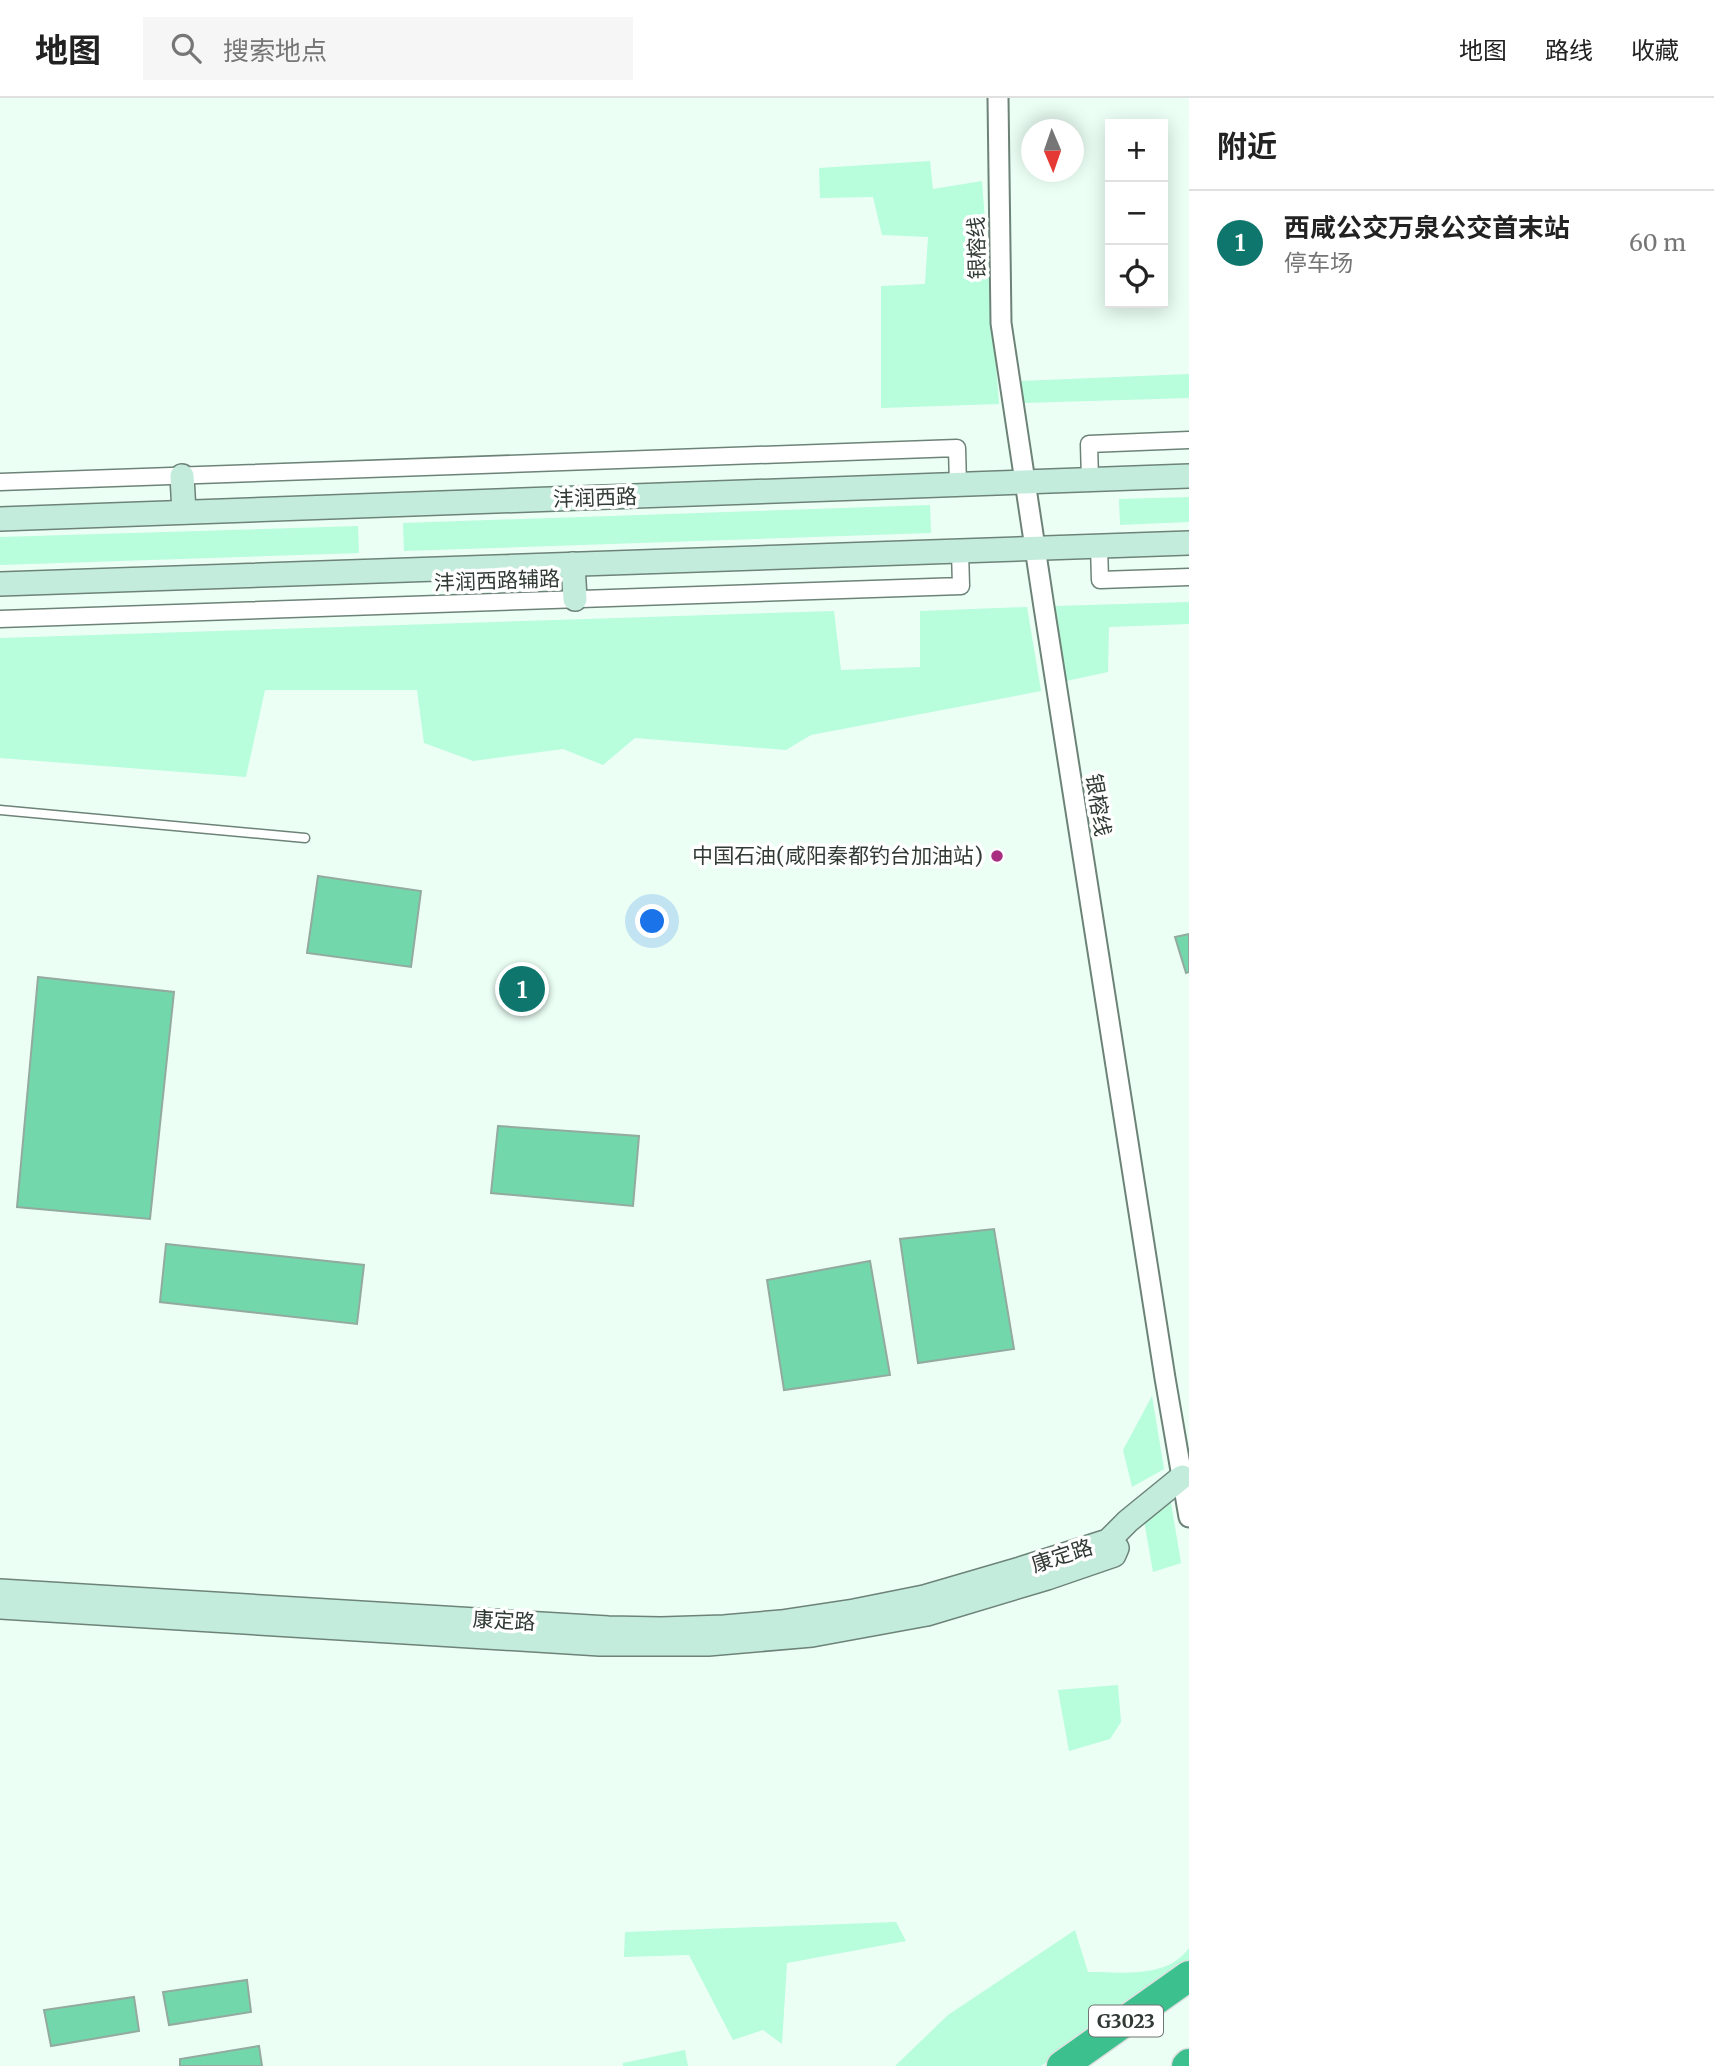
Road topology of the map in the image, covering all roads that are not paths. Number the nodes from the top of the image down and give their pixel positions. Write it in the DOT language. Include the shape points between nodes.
graph roads {
  1 [pos="998,98"];
  2 [pos="1189,440"];
  3 [pos="182,475"];
  4 [pos="1189,476"];
  5 [pos="1090,480"];
  6 [pos="0,482"];
  7 [pos="1025,483"];
  8 [pos="958,485"];
  9 [pos="184,512"];
  10 [pos="0,519"];
  11 [pos="1189,542"];
  12 [pos="1099,546"];
  13 [pos="1034,548"];
  14 [pos="960,551"];
  15 [pos="573,565"];
  16 [pos="1189,577"];
  17 [pos="0,584"];
  18 [pos="575,599"];
  19 [pos="0,619"];
  20 [pos="0,810"];
  21 [pos="305,838"];
  22 [pos="1186,1479"];
  23 [pos="1189,1517"];
  24 [pos="1128,1521"];
  25 [pos="0,1591"];
  26 [pos="0,1607"];
  27 [pos="1189,1976"];
  28 [pos="1062,2066"];
  1 -- 7 [label="street, 银榕线" via="1001,323"];
  2 -- 5 [label="street" via="1089,444"];
  3 -- 6 [label="street"];
  3 -- 8 [label="street" via="957,448"];
  3 -- 9 [label="main road"];
  4 -- 5 [label="main road, 沣润西路"];
  5 -- 7 [label="main road, 沣润西路"];
  7 -- 8 [label="main road, 沣润西路"];
  7 -- 13 [label="street, 银榕线"];
  8 -- 9 [label="main road, 沣润西路"];
  9 -- 10 [label="main road, 沣润西路"];
  11 -- 12 [label="main road"];
  12 -- 13 [label="main road"];
  12 -- 16 [label="street" via="1100,580"];
  13 -- 14 [label="main road"];
  13 -- 22 [label="street, 银榕线"];
  14 -- 15 [label="main road"];
  14 -- 18 [label="street, 沣润西路辅路" via="961,586"];
  15 -- 17 [label="main road"];
  15 -- 18 [label="main road"];
  18 -- 19 [label="street, 沣润西路辅路"];
  20 -- 21 [label="lane"];
  22 -- 23 [label="street, 银榕线"];
  22 -- 24 [label="main road"];
  24 -- 25 [label="main road, 康定路" via="1108,1541 923,1597 854,1611 724,1627 608,1628"];
  24 -- 26 [label="main road, 康定路" via="1114,1555 988,1597 865,1626 734,1642 600,1644"];
  27 -- 28 [label="highway, G3023"];
}
